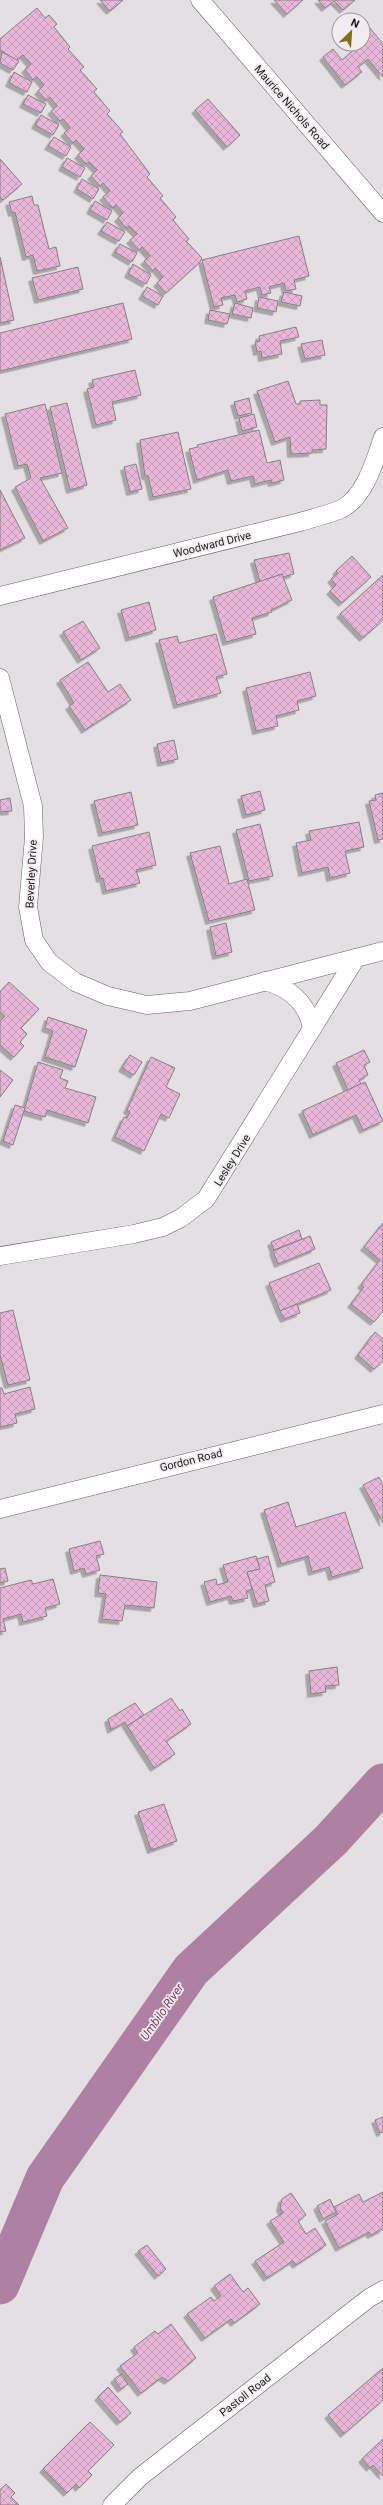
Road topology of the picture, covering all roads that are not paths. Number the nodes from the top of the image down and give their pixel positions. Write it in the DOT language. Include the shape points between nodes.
graph roads {
  1 [pos="200,0"];
  2 [pos="383,213"];
  3 [pos="383,437"];
  4 [pos="0,596"];
  5 [pos="0,678"];
  6 [pos="383,951"];
  7 [pos="356,958"];
  8 [pos="265,981"];
  9 [pos="312,1029"];
  10 [pos="0,1256"];
  11 [pos="383,1414"];
  12 [pos="0,1509"];
  13 [pos="383,2290"];
  14 [pos="112,2505"];
  1 -- 2 [label="street, Maurice Nichols Road"];
  3 -- 4 [label="street, Woodward Drive" via="376,459 363,484 354,498 340,509 300,522"];
  5 -- 8 [label="street, Beverley Drive" via="33,806 34,837 29,914 34,940 50,962 75,982 108,996 147,1005 190,1001"];
  6 -- 7 [label="street"];
  7 -- 8 [label="street, Beverley Drive"];
  7 -- 9 [label="street, Lesley Drive"];
  8 -- 9 [label="street" via="290,992 303,1005 311,1017"];
  9 -- 10 [label="street, Lesley Drive" via="217,1184 195,1209 163,1227 134,1234"];
  11 -- 12 [label="street, Gordon Road"];
  13 -- 14 [label="street, Pastoll Road" via="369,2298 140,2477"];
}
